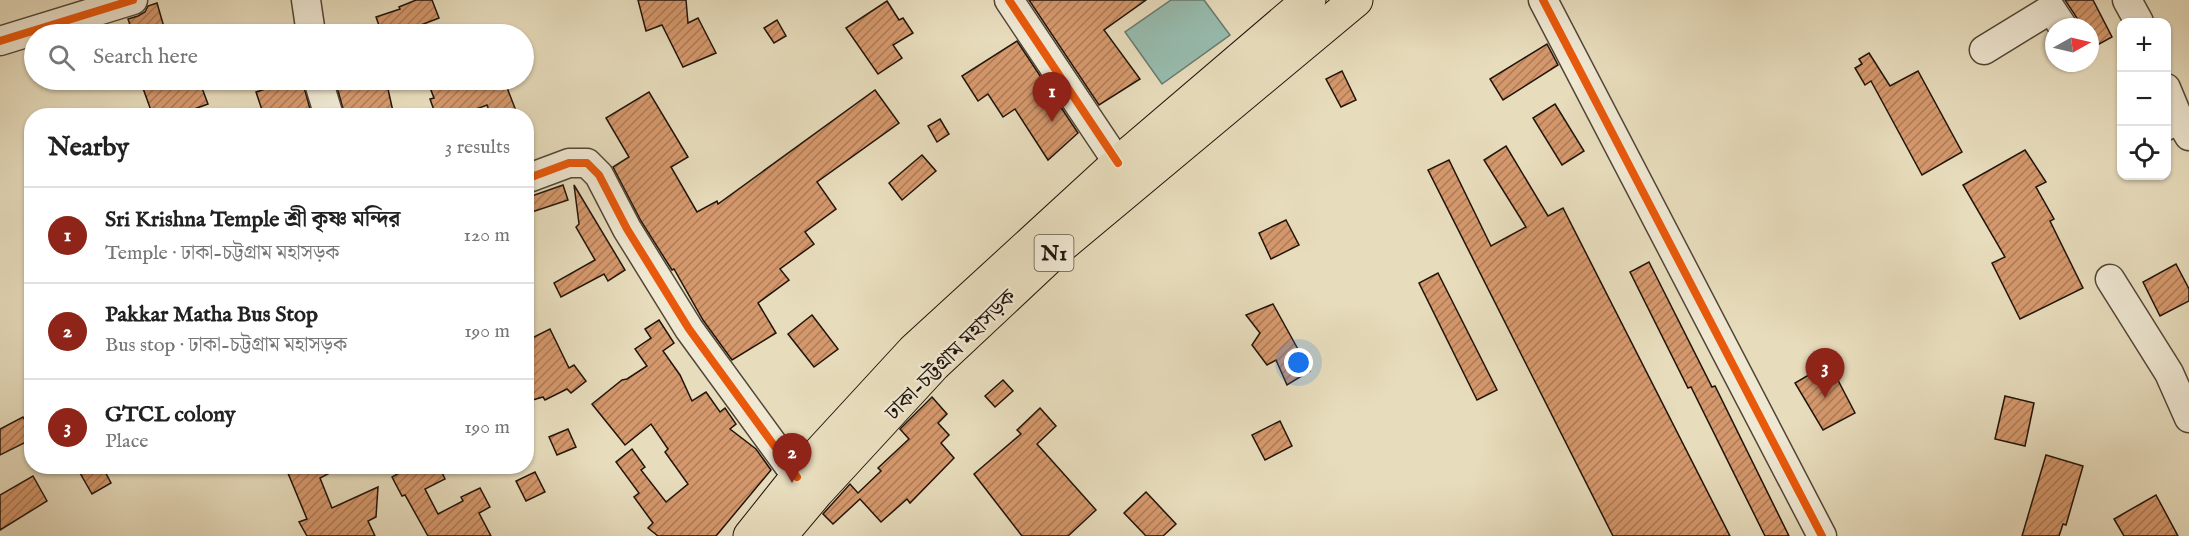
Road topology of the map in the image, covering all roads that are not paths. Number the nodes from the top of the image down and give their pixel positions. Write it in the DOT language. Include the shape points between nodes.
graph roads {
  1 [pos="133,0"];
  2 [pos="306,0"];
  3 [pos="1009,0"];
  4 [pos="1309,0"];
  5 [pos="1356,0"];
  6 [pos="1543,0"];
  7 [pos="2127,0"];
  8 [pos="2054,12"];
  9 [pos="2137,18"];
  10 [pos="55,24"];
  11 [pos="310,24"];
  12 [pos="24,34"];
  13 [pos="0,41"];
  14 [pos="1984,50"];
  15 [pos="321,90"];
  16 [pos="2171,104"];
  17 [pos="327,108"];
  18 [pos="2178,126"];
  19 [pos="1118,163"];
  20 [pos="534,176"];
  21 [pos="2110,279"];
  22 [pos="2179,368"];
  23 [pos="2189,418"];
  24 [pos="797,477"];
  25 [pos="750,536"];
  26 [pos="780,536"];
  27 [pos="1822,536"];
  1 -- 10 [label="street"];
  2 -- 11 [label="street"];
  3 -- 19 [label="street"];
  4 -- 19 [label="highway, ঢাকা-চট্টগ্রাম মহাসড়ক / N1"];
  5 -- 26 [label="highway, ঢাকা-চট্টগ্রাম মহাসড়ক / N1" via="1053,254 934,365"];
  6 -- 27 [label="street"];
  7 -- 9 [label="street"];
  8 -- 14 [label="street"];
  12 -- 13 [label="street"];
  15 -- 17 [label="street"];
  16 -- 18 [label="street"];
  19 -- 24 [label="highway, ঢাকা-চট্টগ্রাম মহাসড়ক / N1" via="913,351"];
  20 -- 24 [label="street" via="569,163 587,163 598,175 689,328"];
  21 -- 22 [label="street"];
  22 -- 23 [label="street"];
  24 -- 25 [label="highway, ঢাকা-চট্টগ্রাম মহাসড়ক / N1"];
}
